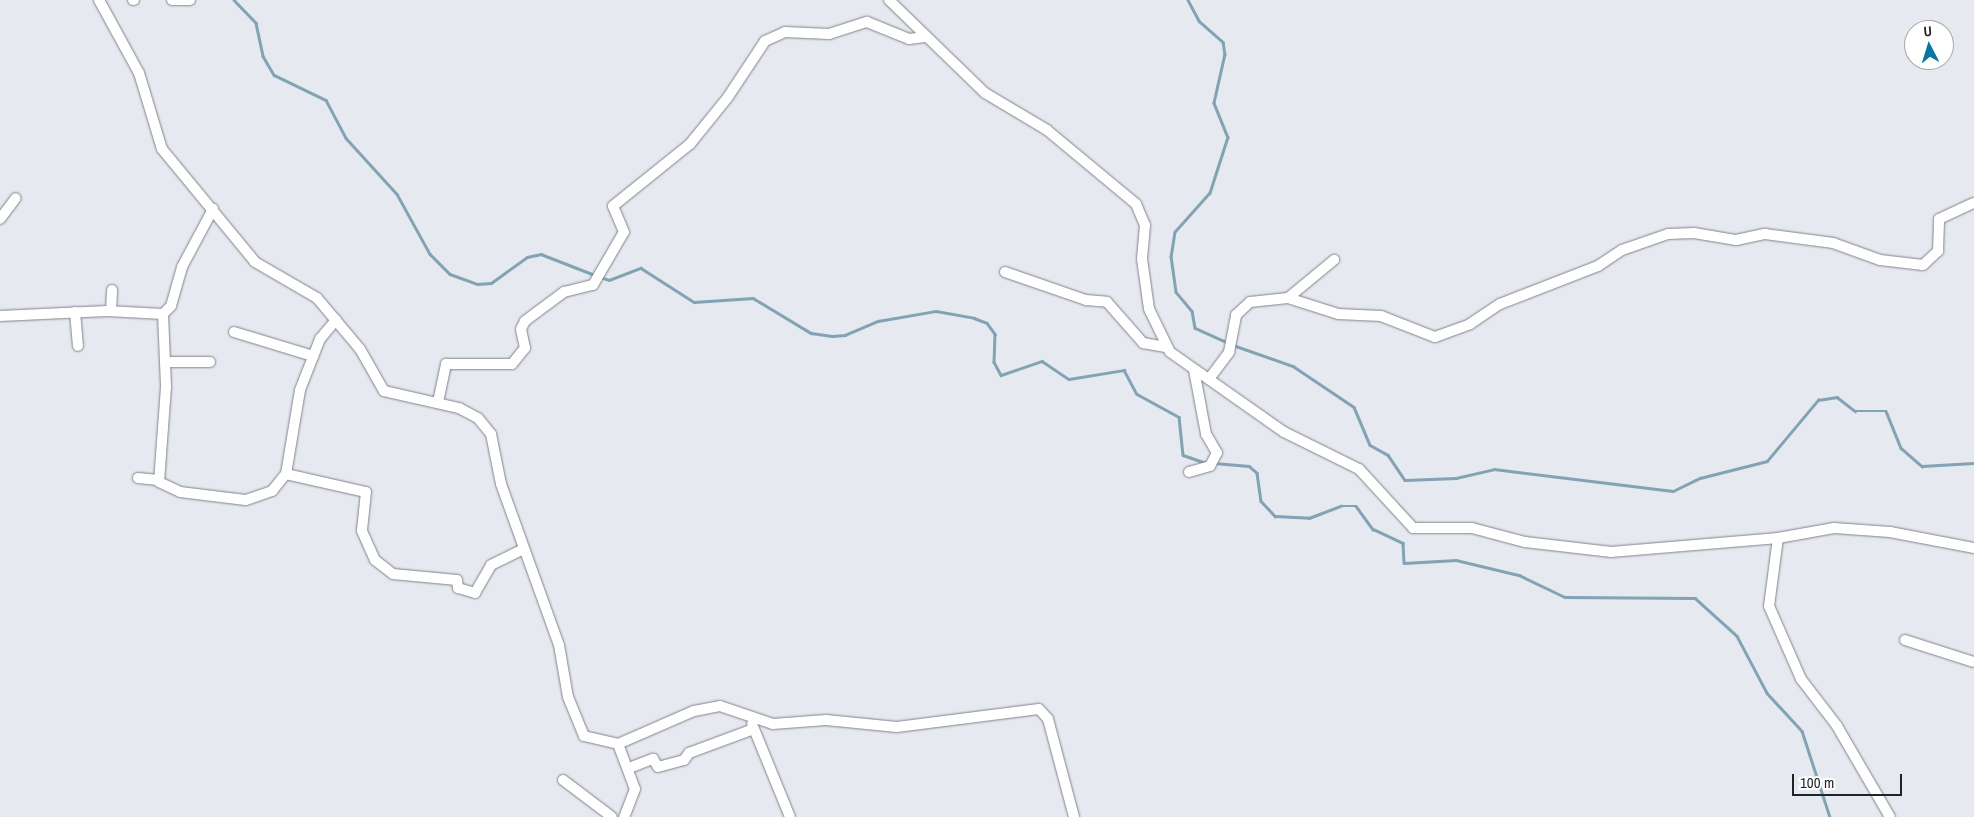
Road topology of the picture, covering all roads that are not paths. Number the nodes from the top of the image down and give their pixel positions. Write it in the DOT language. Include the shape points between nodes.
graph roads {
  1 [pos="172,0"];
  2 [pos="190,0"];
  3 [pos="889,0"];
  4 [pos="104,2"];
  5 [pos="925,37"];
  6 [pos="16,198"];
  7 [pos="1974,203"];
  8 [pos="212,209"];
  9 [pos="0,219"];
  10 [pos="1334,260"];
  11 [pos="1005,272"];
  12 [pos="112,290"];
  13 [pos="1288,298"];
  14 [pos="111,311"];
  15 [pos="75,312"];
  16 [pos="163,314"];
  17 [pos="0,316"];
  18 [pos="336,320"];
  19 [pos="234,332"];
  20 [pos="78,346"];
  21 [pos="1166,347"];
  22 [pos="313,356"];
  23 [pos="165,362"];
  24 [pos="210,362"];
  25 [pos="1194,370"];
  26 [pos="1208,379"];
  27 [pos="438,402"];
  28 [pos="1189,472"];
  29 [pos="286,474"];
  30 [pos="138,478"];
  31 [pos="158,480"];
  32 [pos="1778,538"];
  33 [pos="1974,548"];
  34 [pos="522,550"];
  35 [pos="1905,640"];
  36 [pos="1974,662"];
  37 [pos="749,716"];
  38 [pos="754,729"];
  39 [pos="618,744"];
  40 [pos="629,768"];
  41 [pos="563,780"];
  42 [pos="612,817"];
  43 [pos="624,817"];
  44 [pos="790,817"];
  45 [pos="1074,817"];
  46 [pos="1890,817"];
  1 -- 2 [label="street"];
  3 -- 5 [label="street"];
  4 -- 8 [label="street" via="144,86 162,149"];
  5 -- 21 [label="street" via="985,93 1047,130 1136,204 1144,225 1142,253 1150,309"];
  5 -- 27 [label="street" via="909,39 870,22 829,34 785,32 770,36 690,144 613,206 624,232 595,282 589,288 564,292 523,324 525,348 517,361 446,364"];
  6 -- 9 [label="street"];
  7 -- 13 [label="street" via="1938,219 1938,251 1923,265 1880,260 1833,243 1765,234 1736,240 1694,233 1668,234 1640,242 1598,266 1500,304 1470,324 1435,337 1381,316 1338,314"];
  8 -- 16 [label="street" via="182,267 171,306"];
  8 -- 18 [label="street" via="262,270 305,289"];
  10 -- 13 [label="street"];
  11 -- 21 [label="street" via="1086,300 1107,302 1143,343"];
  12 -- 14 [label="street"];
  13 -- 26 [label="street" via="1244,305 1236,315 1229,352"];
  14 -- 15 [label="street"];
  14 -- 16 [label="street"];
  15 -- 17 [label="street"];
  15 -- 20 [label="street"];
  16 -- 23 [label="street"];
  18 -- 22 [label="street"];
  18 -- 27 [label="street" via="360,349 384,391"];
  19 -- 22 [label="street"];
  21 -- 25 [label="street"];
  22 -- 29 [label="street" via="294,410"];
  23 -- 24 [label="street"];
  23 -- 31 [label="street"];
  25 -- 26 [label="street"];
  25 -- 28 [label="street" via="1206,434 1218,453 1210,466"];
  26 -- 32 [label="street" via="1284,432 1359,469 1416,529 1472,528 1525,542 1612,552"];
  27 -- 34 [label="street" via="472,414 491,434 499,477"];
  29 -- 31 [label="street" via="272,491 246,500 180,492 162,487"];
  29 -- 34 [label="street" via="366,492 362,531 375,560 393,574 414,572 457,580 458,588 475,592 491,565"];
  30 -- 31 [label="street"];
  32 -- 33 [label="street" via="1834,528"];
  32 -- 46 [label="street" via="1769,606 1801,679 1837,726"];
  34 -- 39 [label="street" via="559,645 580,731 589,739"];
  35 -- 36 [label="street"];
  37 -- 38 [label="street"];
  37 -- 39 [label="street" via="724,706 704,708"];
  37 -- 45 [label="street" via="773,724 826,720 906,728 1039,709 1048,720"];
  38 -- 40 [label="street" via="689,753 684,760 658,767 653,759"];
  38 -- 44 [label="street"];
  39 -- 40 [label="street"];
  40 -- 43 [label="street" via="634,795"];
  41 -- 42 [label="street"];
}
